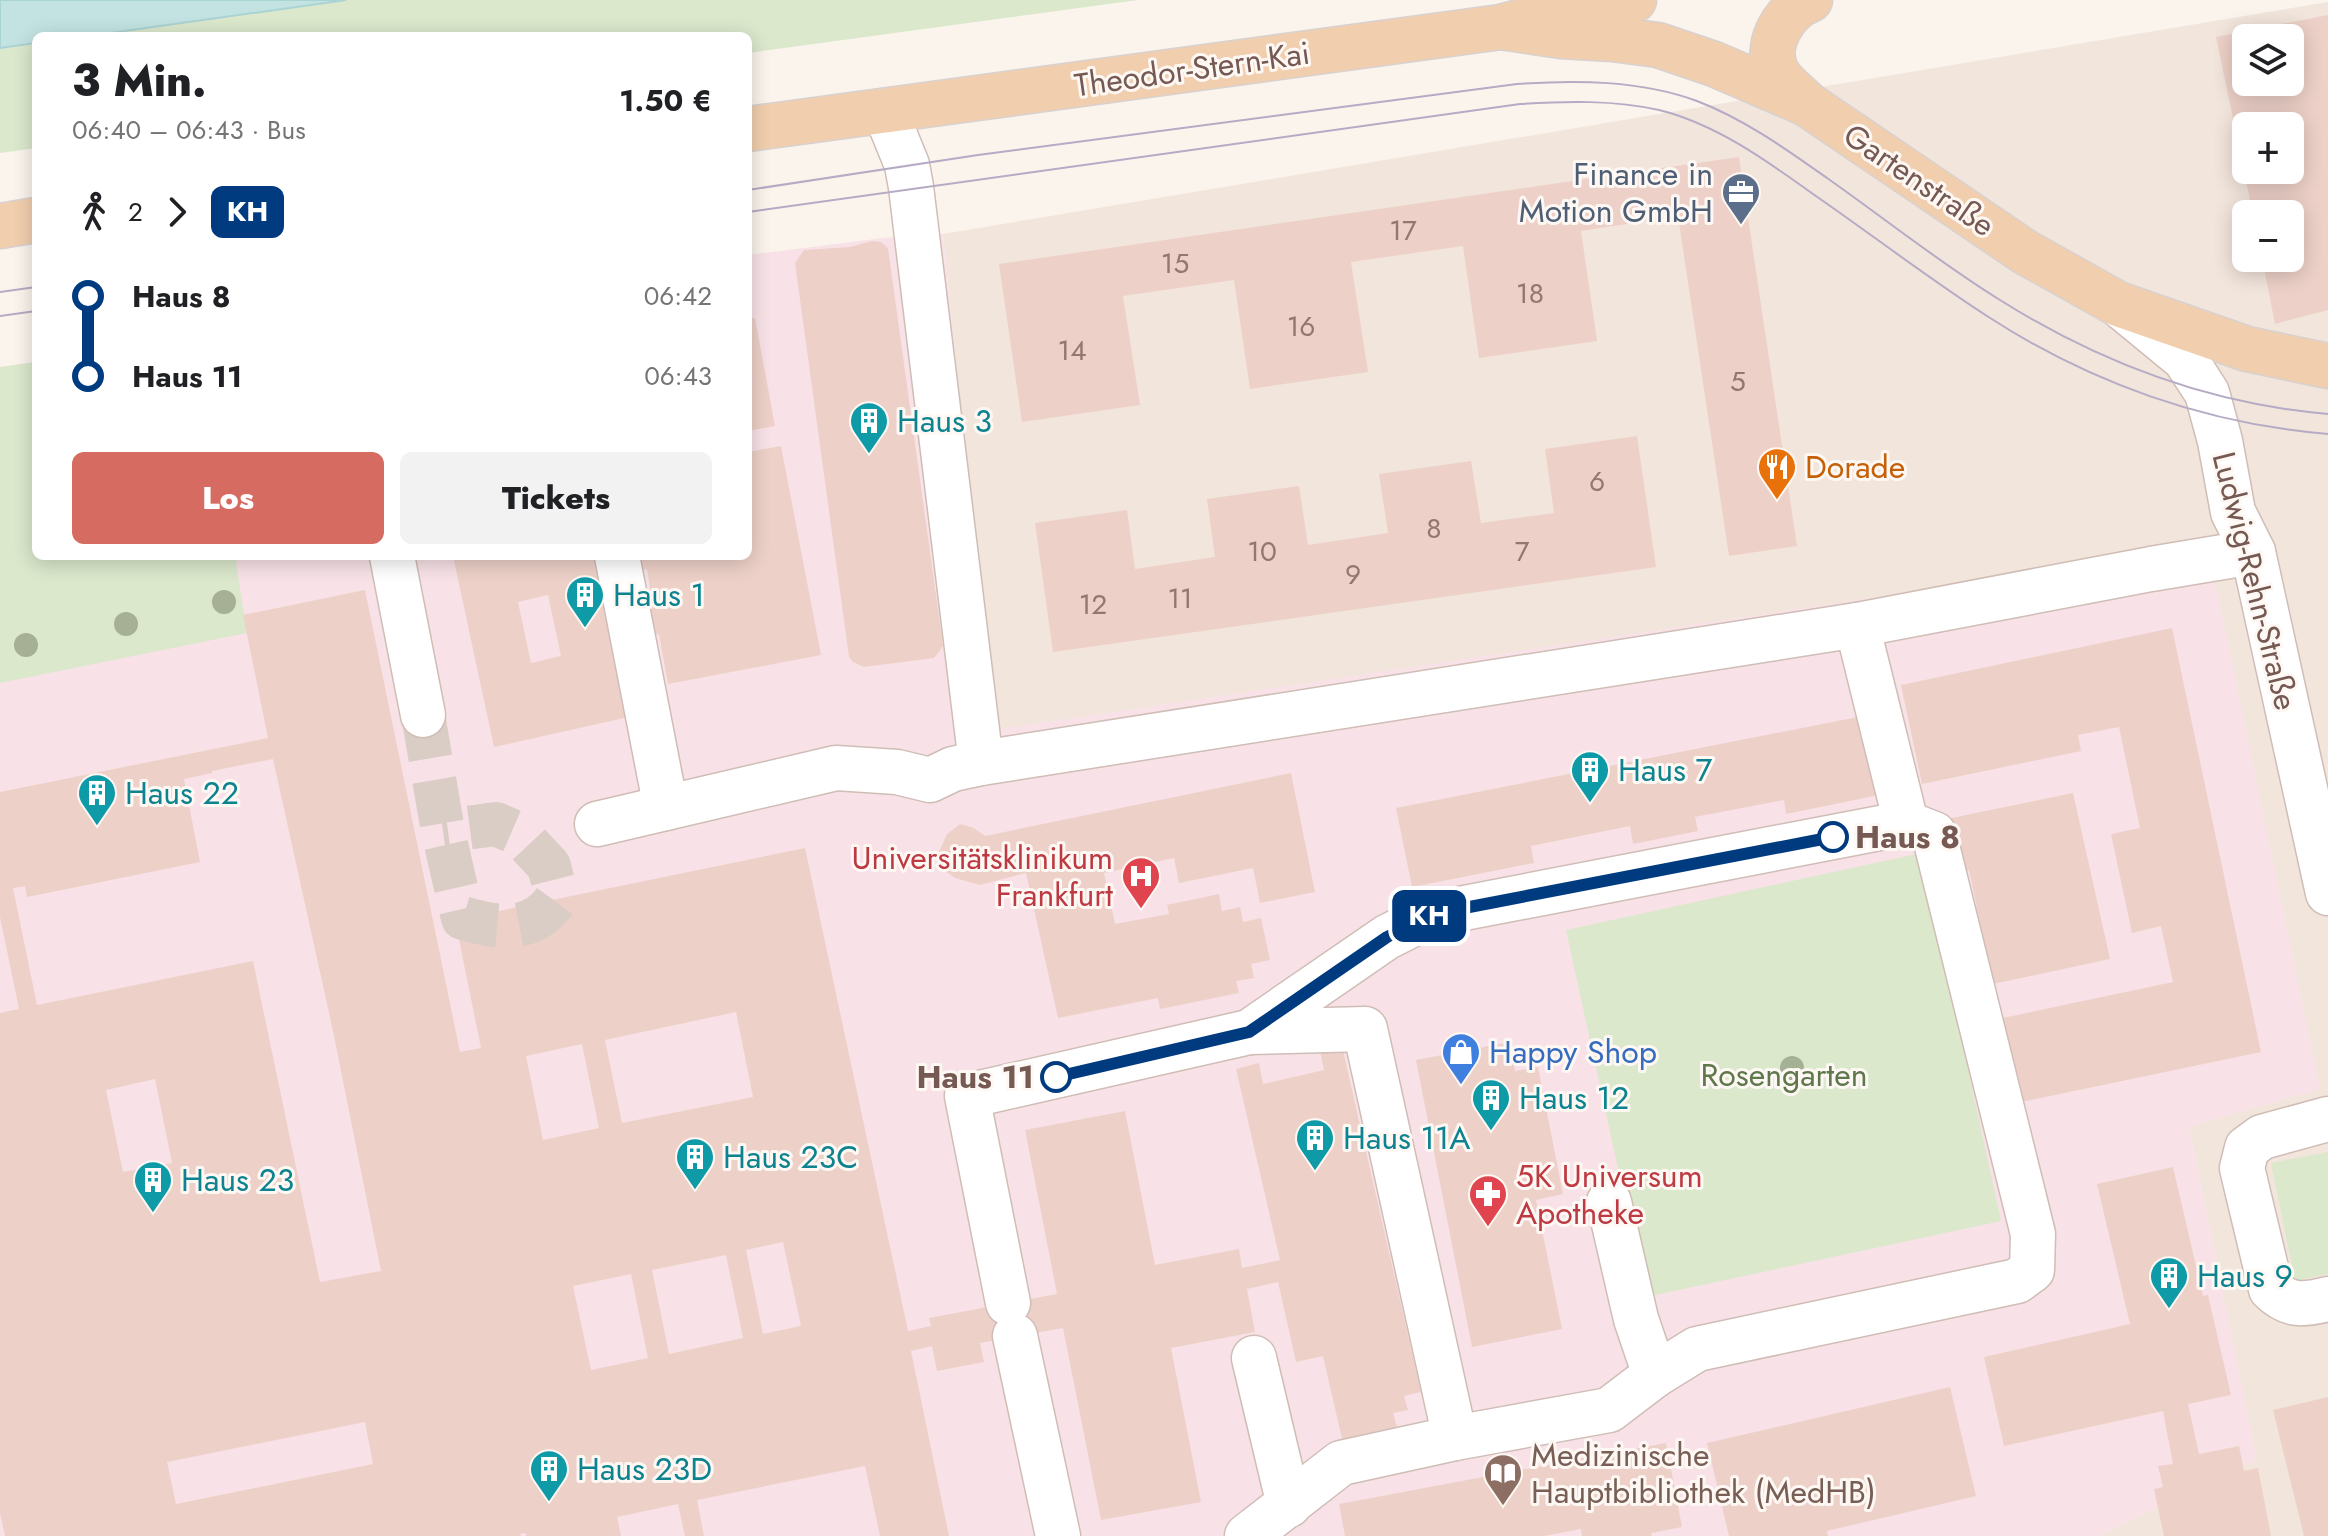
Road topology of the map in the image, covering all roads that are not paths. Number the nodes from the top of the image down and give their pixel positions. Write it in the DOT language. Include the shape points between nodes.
graph roads {
  1 [pos="1634,0"];
  2 [pos="1810,0"];
  3 [pos="1501,27"];
  4 [pos="1807,104"];
  5 [pos="885,111"];
  6 [pos="752,128"];
  7 [pos="32,221"];
  8 [pos="0,226"];
  9 [pos="2118,304"];
  10 [pos="2328,366"];
  11 [pos="2253,552"];
  12 [pos="393,560"];
  13 [pos="618,560"];
  14 [pos="1857,625"];
  15 [pos="423,715"];
  16 [pos="981,763"];
  17 [pos="666,808"];
  18 [pos="1906,823"];
  19 [pos="597,824"];
  20 [pos="2328,893"];
  21 [pos="1249,1032"];
  22 [pos="2328,1119"];
  23 [pos="1609,1202"];
  24 [pos="2328,1299"];
  25 [pos="1254,1358"];
  26 [pos="1655,1375"];
  27 [pos="1455,1438"];
  28 [pos="1289,1505"];
  29 [pos="1058,1536"];
  30 [pos="1247,1536"];
  1 -- 3 [label="main road, Theodor-Stern-Kai" via="1567,9"];
  2 -- 4 [label="main road" via="1782,22 1774,60 1778,74"];
  3 -- 4 [label="main road, Gartenstraße" via="1658,45"];
  3 -- 5 [label="main road, Theodor-Stern-Kai"];
  4 -- 9 [label="main road, Gartenstraße" via="2025,252"];
  5 -- 6 [label="main road, Theodor-Stern-Kai"];
  5 -- 16 [label="street" via="907,165 914,203"];
  7 -- 8 [label="main road"];
  9 -- 10 [label="main road, Gartenstraße" via="2247,349"];
  9 -- 11 [label="street, Ludwig-Rehn-Straße" via="2185,359 2207,393 2233,512"];
  11 -- 14 [label="street"];
  11 -- 20 [label="street, Ludwig-Rehn-Straße"];
  12 -- 15 [label="street"];
  13 -- 17 [label="street"];
  14 -- 16 [label="street"];
  14 -- 18 [label="street"];
  16 -- 17 [label="street" via="930,780 836,768"];
  17 -- 19 [label="street"];
  18 -- 21 [label="street" via="1433,914 1387,937"];
  18 -- 26 [label="street" via="1934,834 2033,1234 2032,1270 2017,1281 1697,1349"];
  21 -- 27 [label="street" via="1365,1029"];
  21 -- 29 [label="street" via="967,1096"];
  22 -- 24 [label="street" via="2262,1137 2247,1148 2242,1168 2271,1289 2283,1301 2303,1305"];
  23 -- 26 [label="street"];
  25 -- 28 [label="street"];
  26 -- 27 [label="street" via="1609,1410"];
  27 -- 28 [label="street" via="1341,1463"];
  28 -- 30 [label="street"];
}
